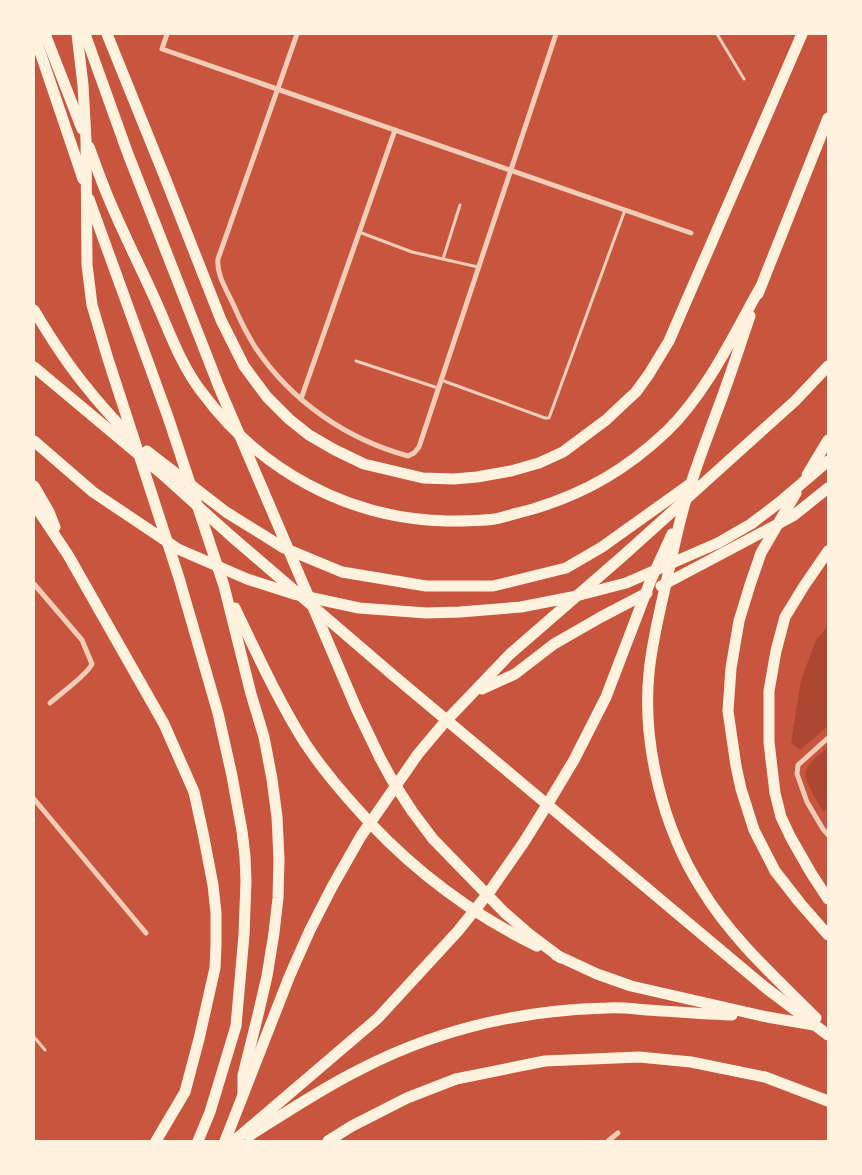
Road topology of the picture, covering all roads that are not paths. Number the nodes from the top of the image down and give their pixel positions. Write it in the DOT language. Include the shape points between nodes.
graph roads {
  1 [pos="34,34"];
  2 [pos="45,34"];
  3 [pos="77,34"];
  4 [pos="84,34"];
  5 [pos="107,34"];
  6 [pos="167,34"];
  7 [pos="297,34"];
  8 [pos="556,34"];
  9 [pos="717,34"];
  10 [pos="802,34"];
  11 [pos="744,79"];
  12 [pos="278,89"];
  13 [pos="828,118"];
  14 [pos="395,130"];
  15 [pos="510,170"];
  16 [pos="460,205"];
  17 [pos="625,210"];
  18 [pos="359,232"];
  19 [pos="691,233"];
  20 [pos="443,260"];
  21 [pos="478,267"];
  22 [pos="760,288"];
  23 [pos="34,310"];
  24 [pos="356,361"];
  25 [pos="828,366"];
  26 [pos="34,367"];
  27 [pos="441,380"];
  28 [pos="438,388"];
  29 [pos="301,399"];
  30 [pos="828,440"];
  31 [pos="34,441"];
  32 [pos="134,441"];
  33 [pos="736,454"];
  34 [pos="828,461"];
  35 [pos="162,474"];
  36 [pos="34,486"];
  37 [pos="828,488"];
  38 [pos="34,504"];
  39 [pos="682,512"];
  40 [pos="828,551"];
  41 [pos="68,555"];
  42 [pos="34,584"];
  43 [pos="224,586"];
  44 [pos="475,691"];
  45 [pos="50,703"];
  46 [pos="828,738"];
  47 [pos="35,803"];
  48 [pos="828,836"];
  49 [pos="828,899"];
  50 [pos="146,933"];
  51 [pos="828,935"];
  52 [pos="561,958"];
  53 [pos="767,1017"];
  54 [pos="828,1029"];
  55 [pos="828,1035"];
  56 [pos="34,1037"];
  57 [pos="45,1050"];
  58 [pos="243,1094"];
  59 [pos="828,1101"];
  60 [pos="618,1133"];
  61 [pos="156,1141"];
  62 [pos="198,1141"];
  63 [pos="225,1141"];
  64 [pos="234,1141"];
  65 [pos="241,1141"];
  66 [pos="328,1141"];
  67 [pos="608,1141"];
  1 -- 43 [label="highway"];
  2 -- 22 [label="highway" via="108,198 182,360 200,390 234,430 282,469 304,484 365,509 426,520 494,519 559,501 615,473 668,430 688,408"];
  3 -- 62 [label="highway" via="83,85 87,265 92,305 179,578 218,713 245,856 244,935 236,1026"];
  4 -- 52 [label="highway" via="219,387 380,758 433,839 504,912"];
  5 -- 10 [label="highway" via="221,320 244,366 267,397 309,435 364,464 423,478 454,479 511,471 563,452 606,420 636,392 669,340"];
  6 -- 12 [label="street" via="162,49"];
  7 -- 12 [label="street"];
  8 -- 15 [label="street"];
  9 -- 11 [label="lane"];
  12 -- 14 [label="street"];
  12 -- 29 [label="street" via="218,264 255,347"];
  13 -- 22 [label="highway"];
  14 -- 15 [label="street"];
  14 -- 18 [label="street"];
  15 -- 17 [label="street"];
  15 -- 21 [label="street"];
  16 -- 20 [label="lane"];
  17 -- 19 [label="street"];
  17 -- 27 [label="lane" via="549,418"];
  18 -- 20 [label="lane"];
  18 -- 29 [label="street"];
  20 -- 21 [label="lane"];
  21 -- 27 [label="street"];
  22 -- 39 [label="highway"];
  23 -- 32 [label="highway" via="88,390"];
  24 -- 28 [label="lane"];
  25 -- 33 [label="highway" via="795,402"];
  26 -- 35 [label="highway"];
  27 -- 28 [label="street"];
  28 -- 29 [label="street" via="419,447 408,456 354,436"];
  30 -- 51 [label="highway" via="761,553 739,621 728,710 739,781 754,830 775,871"];
  31 -- 34 [label="highway" via="93,492 178,549 248,579 294,594 359,608 426,613 521,607 626,583 718,543 751,524"];
  32 -- 33 [label="highway" via="226,512 284,548 342,572 426,586 494,586 566,568 602,547"];
  32 -- 35 [label="highway"];
  33 -- 44 [label="highway" via="510,654"];
  35 -- 55 [label="highway" via="394,676 766,988"];
  36 -- 41 [label="highway"];
  37 -- 44 [label="highway" via="793,516 601,617 554,644 515,674"];
  38 -- 41 [label="highway"];
  39 -- 54 [label="highway" via="656,625 649,676 651,744 668,819 682,856 723,921"];
  39 -- 64 [label="highway" via="650,582 606,697 574,760 490,891 378,1018"];
  40 -- 49 [label="highway" via="785,617 769,699 775,793 781,817"];
  41 -- 61 [label="highway" via="164,724 194,792 213,885 216,914 214,968 199,1039 185,1092"];
  42 -- 45 [label="street" via="82,640 92,664"];
  43 -- 52 [label="highway" via="266,676 305,744 368,822 412,864 459,901 508,932"];
  43 -- 58 [label="highway" via="264,737 278,817 278,898 274,933 243,1075"];
  44 -- 58 [label="highway" via="418,754 361,836 310,930"];
  46 -- 48 [label="street" via="798,764 797,774 807,802"];
  47 -- 50 [label="street"];
  52 -- 53 [label="highway" via="631,986"];
  53 -- 54 [label="highway"];
  53 -- 65 [label="highway" via="608,1008 499,1019 431,1038 360,1069"];
  56 -- 57 [label="lane"];
  58 -- 63 [label="highway"];
  59 -- 66 [label="highway" via="765,1077 692,1062 639,1056 545,1061 456,1080 415,1095"];
  60 -- 67 [label="street"];
}
